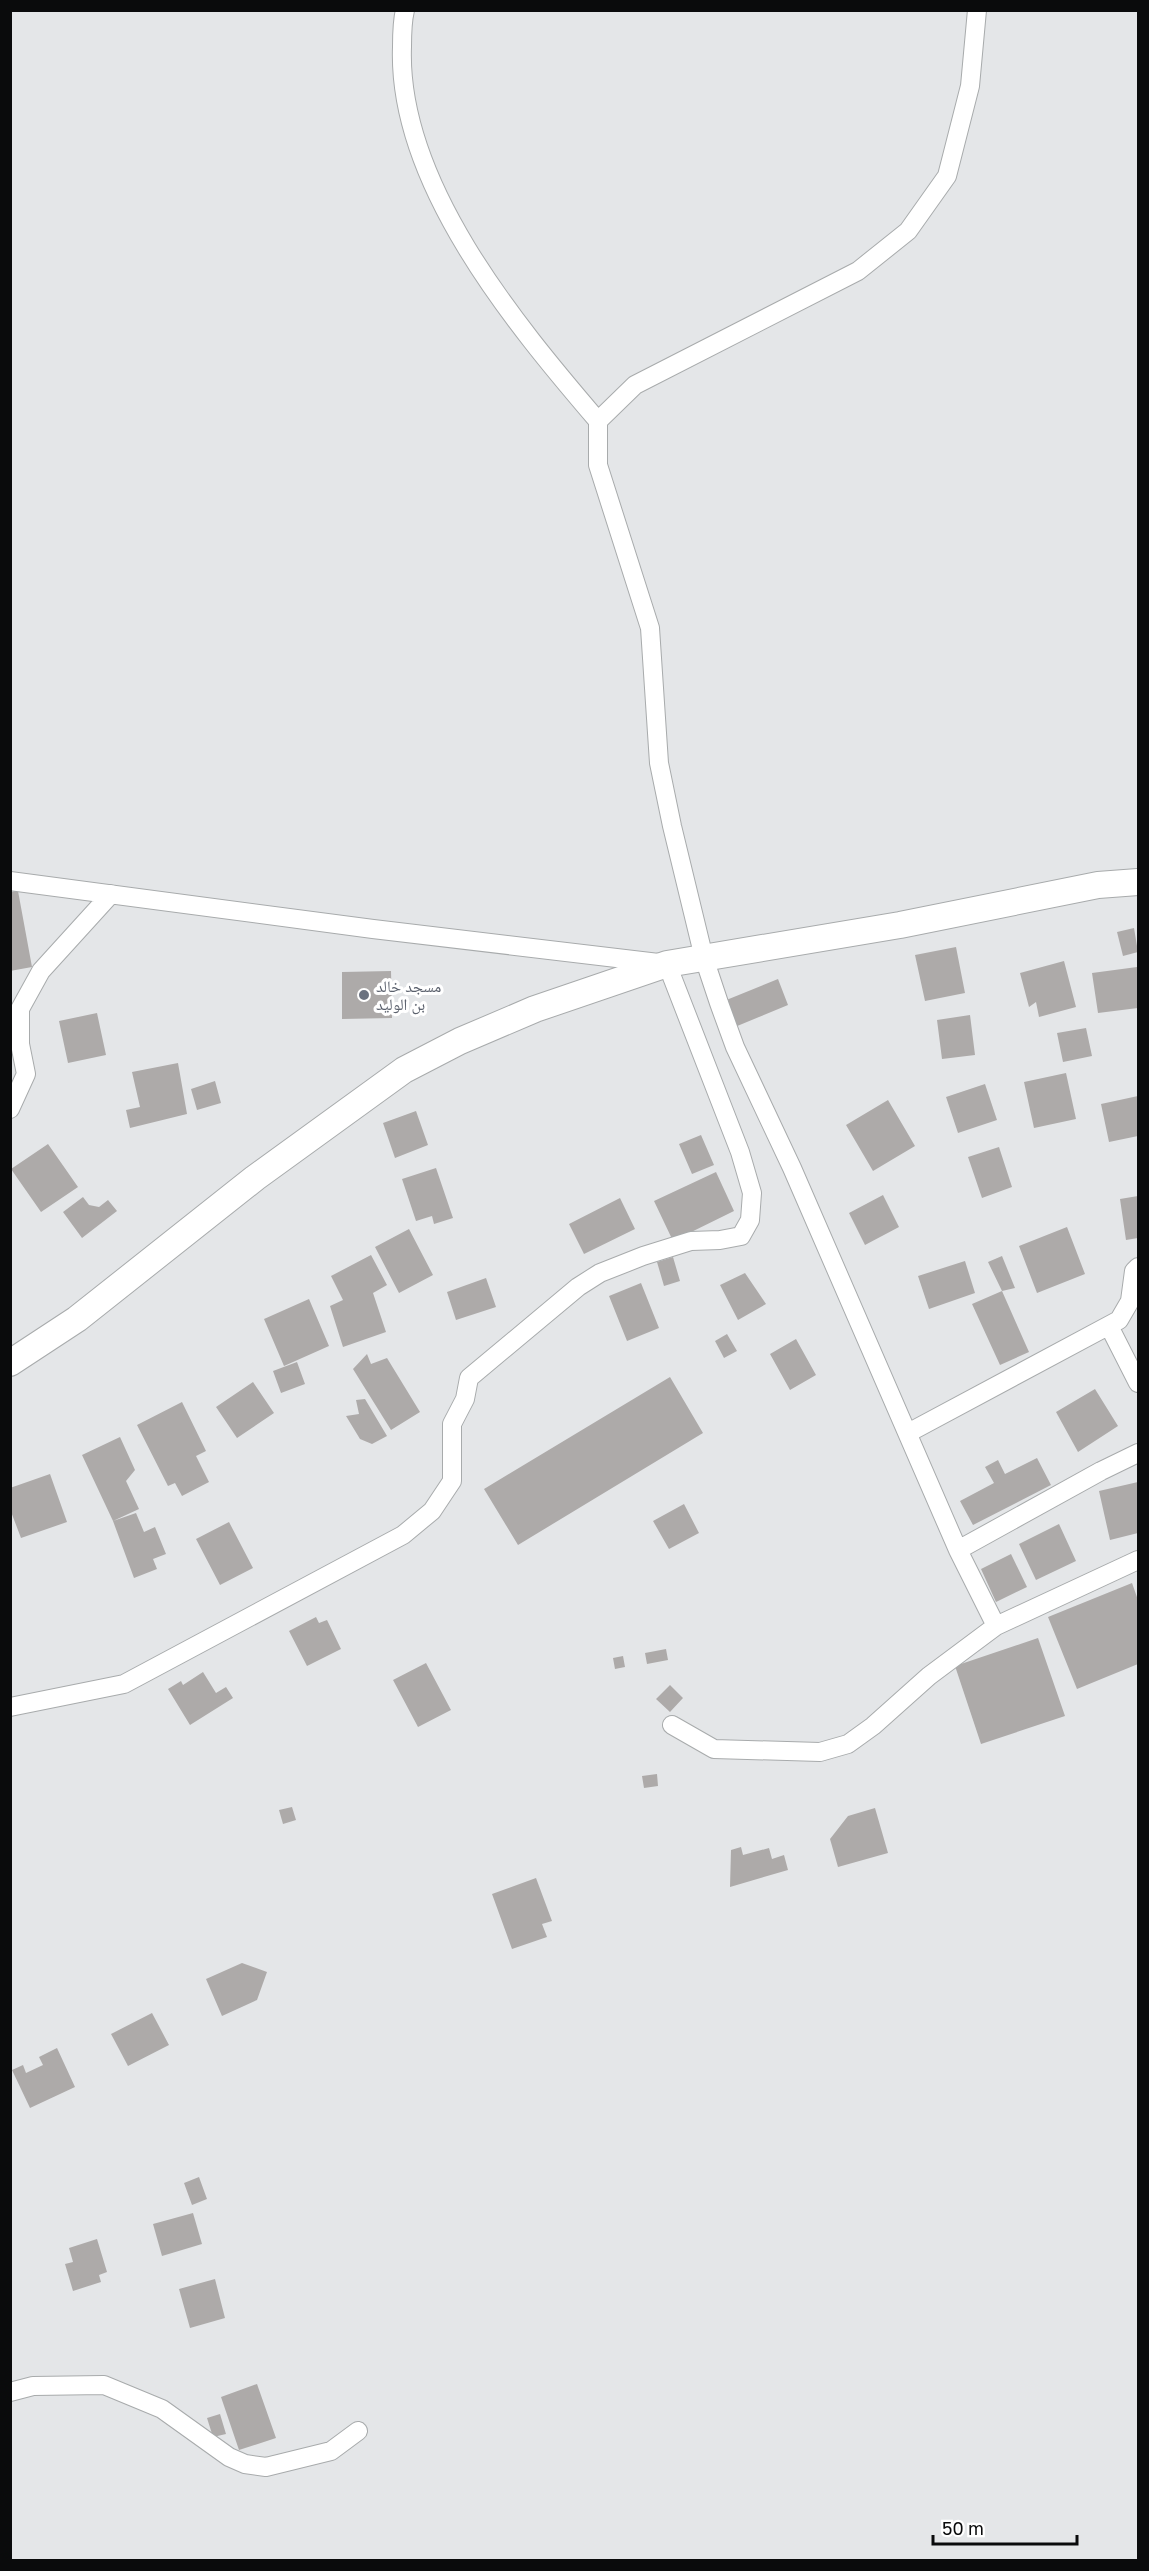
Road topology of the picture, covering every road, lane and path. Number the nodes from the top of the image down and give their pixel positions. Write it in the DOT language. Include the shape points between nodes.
graph roads {
  1 [pos="405,10"];
  2 [pos="977,10"];
  3 [pos="598,421"];
  4 [pos="10,881"];
  5 [pos="1138,882"];
  6 [pos="111,894"];
  7 [pos="704,958"];
  8 [pos="667,964"];
  9 [pos="10,1109"];
  10 [pos="1138,1267"];
  11 [pos="1109,1326"];
  12 [pos="10,1363"];
  13 [pos="1138,1383"];
  14 [pos="908,1433"];
  15 [pos="1138,1453"];
  16 [pos="958,1550"];
  17 [pos="1138,1560"];
  18 [pos="996,1626"];
  19 [pos="10,1707"];
  20 [pos="672,1725"];
  21 [pos="10,2392"];
  22 [pos="358,2432"];
  1 -- 3 [label="street" via="401,69 409,122 436,196 537,350"];
  2 -- 3 [label="street" via="970,86 947,176 908,231 858,271 635,385"];
  3 -- 7 [label="street" via="598,465 650,628 659,763"];
  4 -- 6 [label="street"];
  5 -- 7 [label="street" via="1098,885 900,925"];
  6 -- 8 [label="street"];
  6 -- 9 [label="street" via="41,971 20,1009 20,1044 26,1074"];
  7 -- 8 [label="street"];
  7 -- 14 [label="street" via="735,1047"];
  8 -- 12 [label="street" via="535,1009 459,1041 404,1070 255,1179 77,1318"];
  8 -- 19 [label="street" via="740,1152 752,1193 750,1220 741,1236 691,1241 600,1273 486,1362 469,1378 465,1399 452,1424 452,1481 432,1511 404,1534 124,1684"];
  10 -- 11 [label="street" via="1130,1301 1119,1320"];
  11 -- 13 [label="street"];
  11 -- 14 [label="street"];
  14 -- 16 [label="street"];
  15 -- 16 [label="street"];
  16 -- 18 [label="street"];
  17 -- 18 [label="street"];
  18 -- 20 [label="street" via="848,1744 820,1752 714,1749"];
  21 -- 22 [label="street" via="33,2386 104,2385 162,2409 229,2457 266,2467 330,2451"];
}
